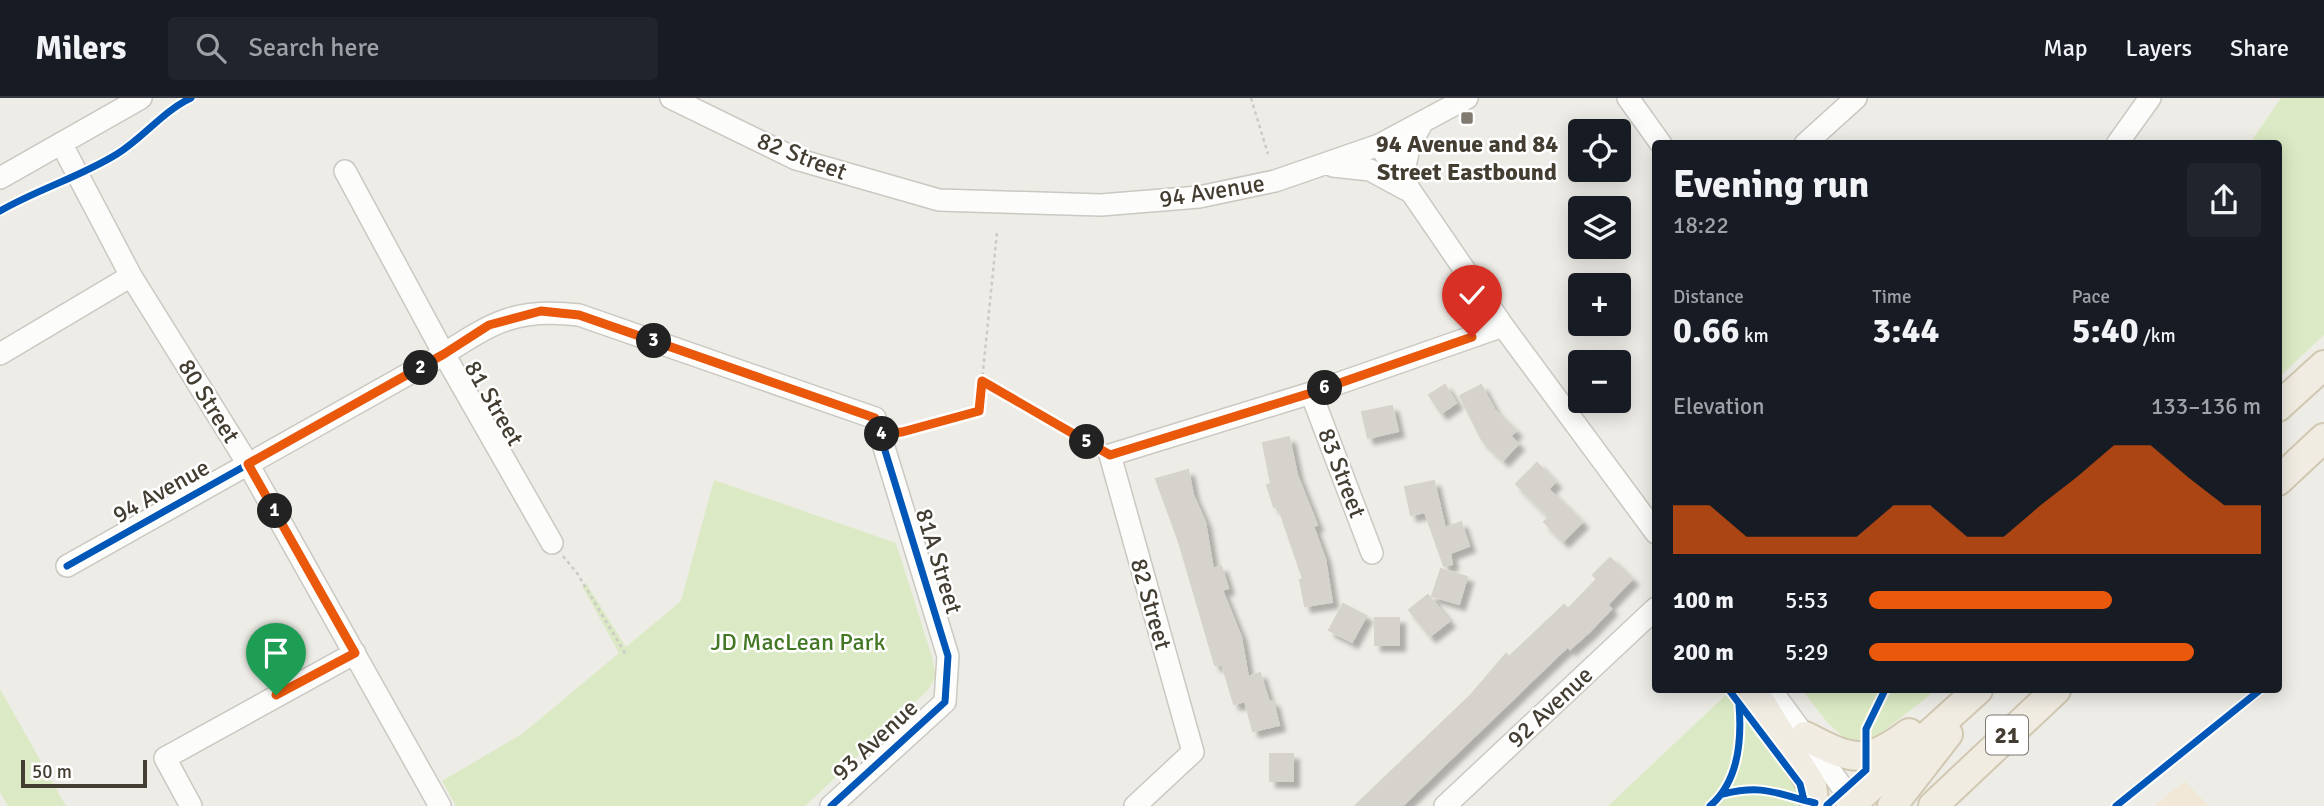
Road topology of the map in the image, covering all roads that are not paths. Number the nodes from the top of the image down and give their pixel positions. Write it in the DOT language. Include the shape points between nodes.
graph roads {
  1 [pos="141,98"];
  2 [pos="671,98"];
  3 [pos="1467,98"];
  4 [pos="1629,98"];
  5 [pos="1856,98"];
  6 [pos="2150,98"];
  7 [pos="1424,121"];
  8 [pos="1658,140"];
  9 [pos="1809,140"];
  10 [pos="2120,140"];
  11 [pos="61,143"];
  12 [pos="1379,145"];
  13 [pos="1318,166"];
  14 [pos="345,171"];
  15 [pos="0,178"];
  16 [pos="1407,186"];
  17 [pos="939,200"];
  18 [pos="131,276"];
  19 [pos="1503,326"];
  20 [pos="0,354"];
  21 [pos="444,354"];
  22 [pos="2324,365"];
  23 [pos="1311,393"];
  24 [pos="2282,403"];
  25 [pos="881,434"];
  26 [pos="2324,438"];
  27 [pos="248,464"];
  28 [pos="2282,477"];
  29 [pos="1652,528"];
  30 [pos="552,543"];
  31 [pos="1372,553"];
  32 [pos="67,566"];
  33 [pos="1652,612"];
  34 [pos="355,653"];
  35 [pos="1755,693"];
  36 [pos="1773,693"];
  37 [pos="1975,693"];
  38 [pos="2053,693"];
  39 [pos="945,702"];
  40 [pos="1950,716"];
  41 [pos="1805,736"];
  42 [pos="1959,780"];
  43 [pos="1853,805"];
  44 [pos="191,806"];
  45 [pos="440,806"];
  46 [pos="831,806"];
  47 [pos="1135,806"];
  48 [pos="1445,806"];
  49 [pos="1815,806"];
  50 [pos="1892,806"];
  51 [pos="1933,806"];
  52 [pos="1947,806"];
  1 -- 11 [label="street"];
  2 -- 17 [label="street, 82 Street" via="796,159"];
  3 -- 7 [label="street, 94 Avenue"];
  4 -- 8 [label="street"];
  5 -- 9 [label="street"];
  6 -- 10 [label="street"];
  7 -- 12 [label="street, 94 Avenue"];
  7 -- 16 [label="street" via="1410,144"];
  11 -- 15 [label="street"];
  11 -- 18 [label="street, 80 Street"];
  12 -- 13 [label="street, 94 Avenue"];
  12 -- 16 [label="street"];
  13 -- 16 [label="street" via="1370,170"];
  13 -- 17 [label="street, 94 Avenue" via="1275,181 1199,197 1101,205"];
  14 -- 21 [label="street, 81 Street"];
  16 -- 19 [label="street"];
  18 -- 20 [label="street"];
  18 -- 27 [label="street, 80 Street"];
  19 -- 23 [label="street"];
  19 -- 29 [label="street"];
  21 -- 25 [label="street, 94 Avenue" via="489,325 541,311 579,315 875,418"];
  21 -- 27 [label="street, 94 Avenue"];
  21 -- 30 [label="street, 81 Street"];
  22 -- 24 [label="main road"];
  23 -- 31 [label="street, 83 Street"];
  23 -- 47 [label="street, 82 Street" via="1110,455 1193,752"];
  25 -- 39 [label="street, 81A Street" via="948,656"];
  26 -- 28 [label="main road"];
  27 -- 32 [label="street, 94 Avenue"];
  27 -- 34 [label="street, 80 Street"];
  33 -- 48 [label="street, 92 Avenue"];
  34 -- 44 [label="street" via="165,758"];
  34 -- 45 [label="street, 80 Street"];
  35 -- 49 [label="main road" via="1812,786"];
  36 -- 41 [label="street"];
  37 -- 40 [label="main road, 21"];
  37 -- 50 [label="main road"];
  38 -- 42 [label="main road, 21"];
  39 -- 46 [label="street, 93 Avenue"];
  40 -- 41 [label="main road" via="1919,726 1887,749 1864,757 1844,755"];
  40 -- 43 [label="main road, 21"];
  41 -- 43 [label="street"];
  42 -- 51 [label="main road, 21"];
  42 -- 52 [label="main road"];
}
